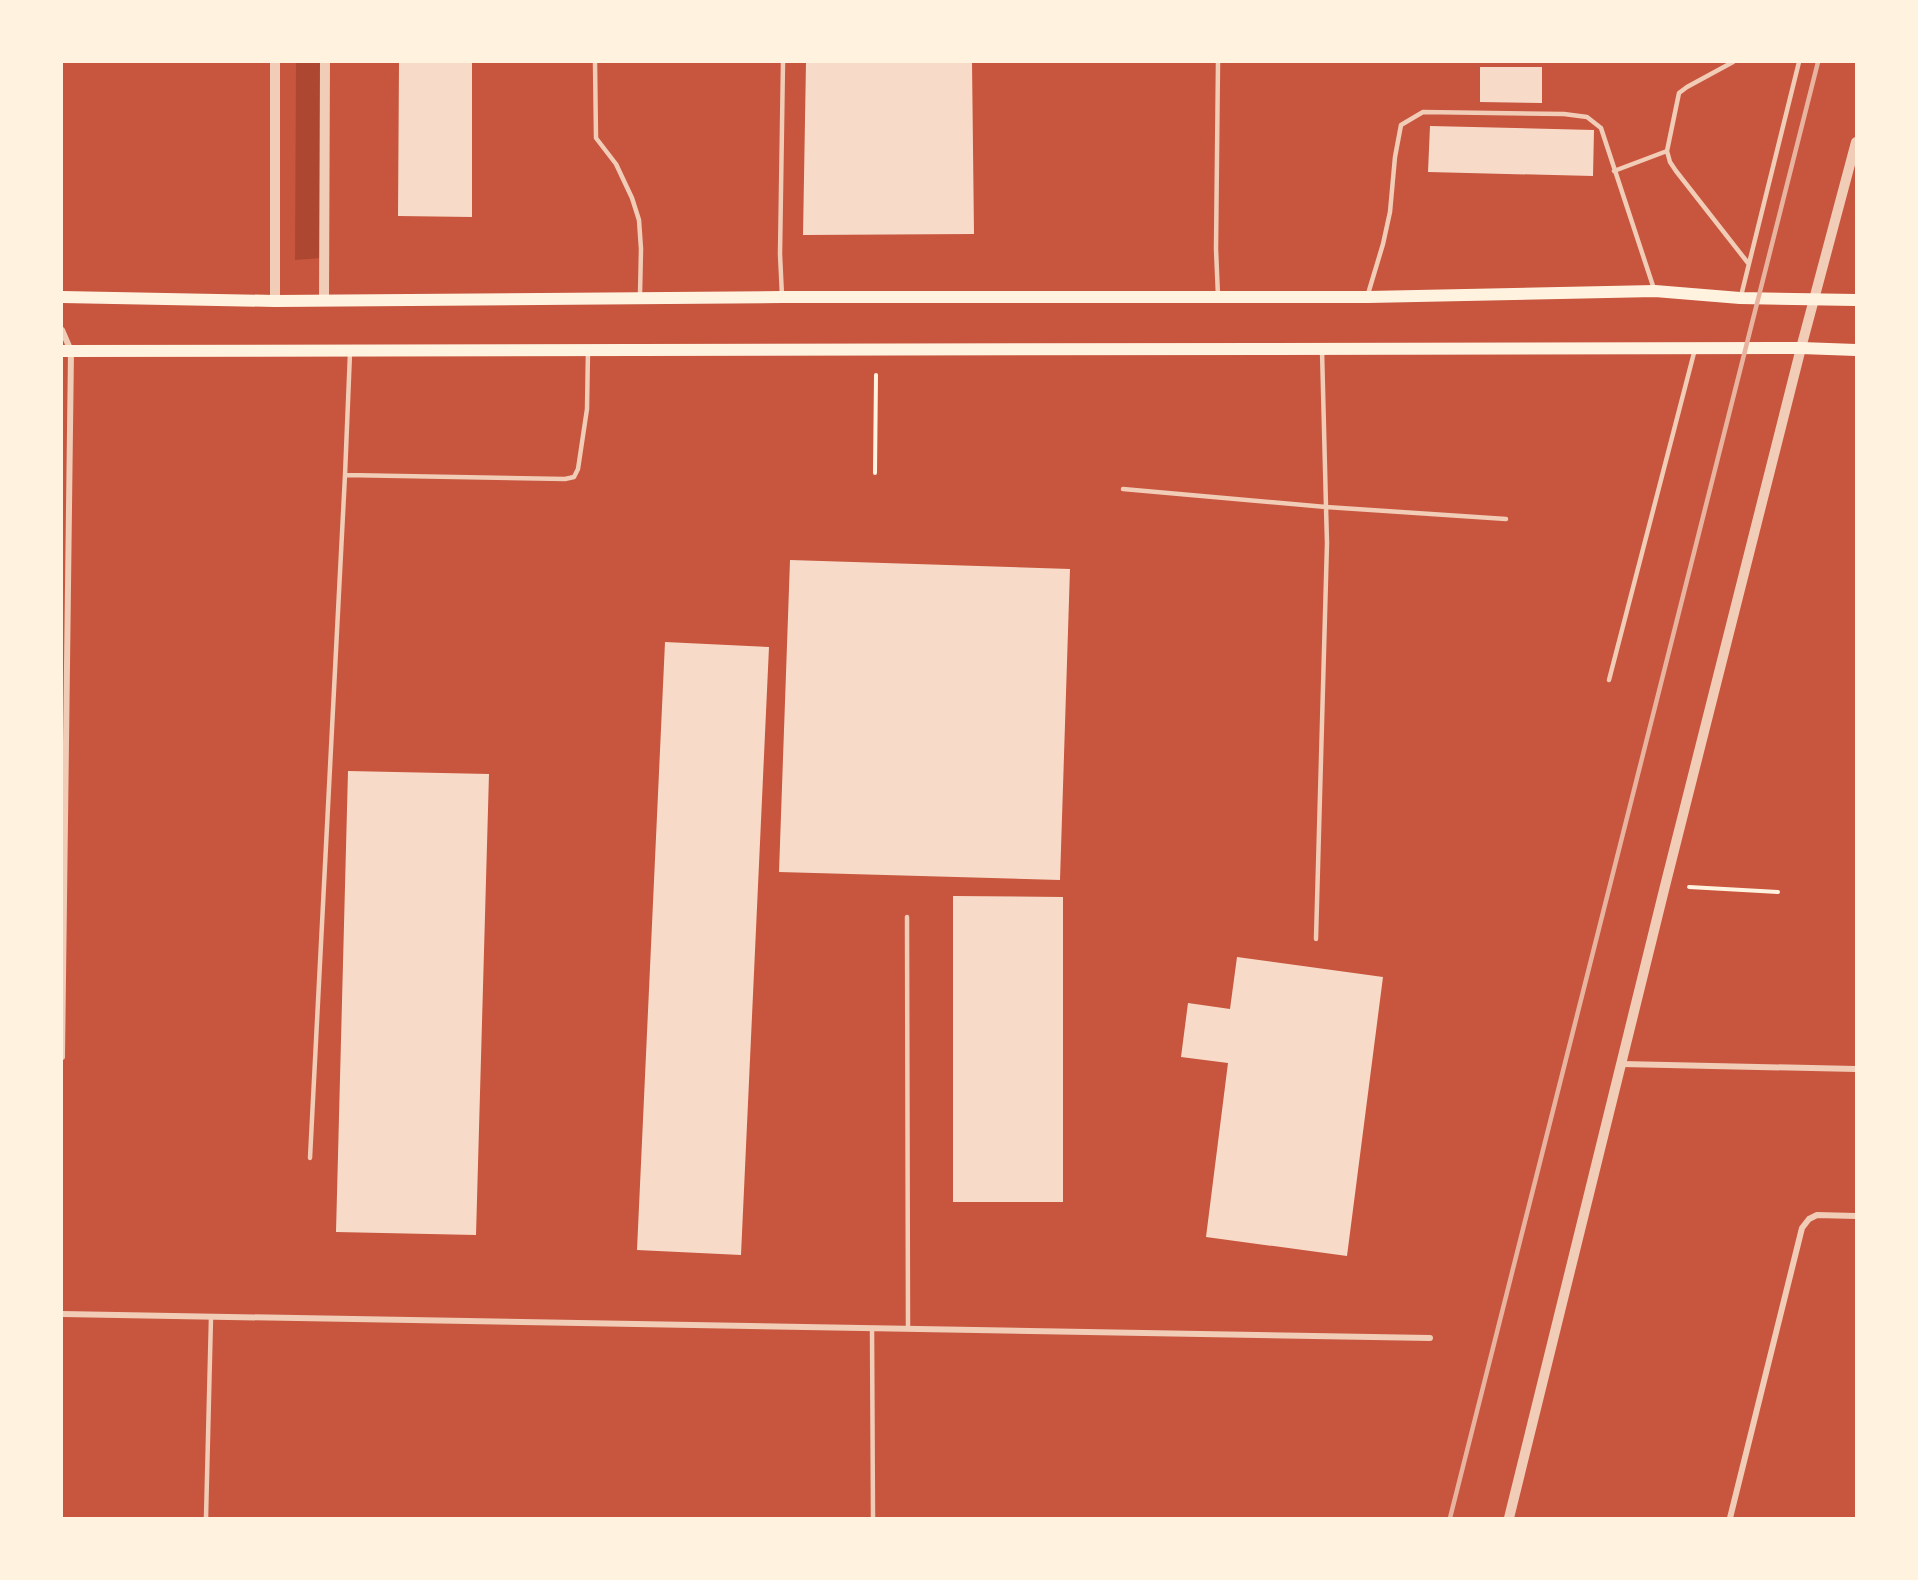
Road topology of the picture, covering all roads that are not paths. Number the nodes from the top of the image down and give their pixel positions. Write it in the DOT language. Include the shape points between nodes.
graph roads {
  1 [pos="275,62"];
  2 [pos="325,62"];
  3 [pos="595,62"];
  4 [pos="783,62"];
  5 [pos="1218,62"];
  6 [pos="1733,62"];
  7 [pos="1799,62"];
  8 [pos="1857,142"];
  9 [pos="1666,151"];
  10 [pos="1614,171"];
  11 [pos="1748,263"];
  12 [pos="1655,291"];
  13 [pos="62,297"];
  14 [pos="782,297"];
  15 [pos="1368,297"];
  16 [pos="640,298"];
  17 [pos="1218,298"];
  18 [pos="1740,298"];
  19 [pos="1815,299"];
  20 [pos="1857,300"];
  21 [pos="324,301"];
  22 [pos="275,302"];
  23 [pos="62,330"];
  24 [pos="1801,348"];
  25 [pos="1695,349"];
  26 [pos="350,350"];
  27 [pos="588,350"];
  28 [pos="1322,350"];
  29 [pos="66,351"];
  30 [pos="1857,351"];
  31 [pos="345,476"];
  32 [pos="1123,489"];
  33 [pos="1326,507"];
  34 [pos="1506,519"];
  35 [pos="1609,680"];
  36 [pos="907,917"];
  37 [pos="1316,939"];
  38 [pos="62,1057"];
  39 [pos="1622,1064"];
  40 [pos="1857,1069"];
  41 [pos="310,1158"];
  42 [pos="1857,1215"];
  43 [pos="62,1314"];
  44 [pos="212,1317"];
  45 [pos="872,1328"];
  46 [pos="908,1329"];
  47 [pos="1430,1338"];
  48 [pos="206,1518"];
  49 [pos="873,1518"];
  50 [pos="1509,1518"];
  51 [pos="1730,1518"];
  1 -- 22 [label="street"];
  2 -- 21 [label="street"];
  3 -- 16 [label="lane" via="597,138 616,164 639,220"];
  4 -- 14 [label="lane"];
  5 -- 17 [label="lane"];
  6 -- 9 [label="lane" via="1679,93"];
  7 -- 11 [label="lane"];
  8 -- 19 [label="street"];
  9 -- 10 [label="lane"];
  9 -- 11 [label="lane" via="1670,162"];
  10 -- 12 [label="lane"];
  10 -- 15 [label="lane" via="1600,128 1587,117 1423,112 1401,125 1390,212"];
  11 -- 18 [label="lane"];
  12 -- 15 [label="main road"];
  12 -- 18 [label="main road"];
  13 -- 22 [label="main road"];
  14 -- 16 [label="main road"];
  14 -- 17 [label="main road"];
  15 -- 17 [label="main road"];
  16 -- 21 [label="main road"];
  18 -- 19 [label="main road"];
  19 -- 20 [label="main road"];
  19 -- 24 [label="street"];
  21 -- 22 [label="main road"];
  23 -- 29 [label="street"];
  24 -- 25 [label="main road"];
  24 -- 30 [label="main road"];
  24 -- 39 [label="street"];
  25 -- 28 [label="main road"];
  25 -- 35 [label="lane"];
  26 -- 27 [label="main road"];
  26 -- 29 [label="main road"];
  26 -- 31 [label="lane"];
  27 -- 28 [label="main road"];
  27 -- 31 [label="lane" via="587,409 574,477"];
  28 -- 33 [label="lane"];
  29 -- 38 [label="street"];
  31 -- 41 [label="lane"];
  32 -- 33 [label="lane"];
  33 -- 34 [label="lane"];
  33 -- 37 [label="lane"];
  36 -- 46 [label="lane"];
  39 -- 40 [label="street"];
  39 -- 50 [label="street"];
  42 -- 51 [label="street" via="1817,1215 1802,1228"];
  43 -- 44 [label="street"];
  44 -- 45 [label="street"];
  44 -- 48 [label="lane"];
  45 -- 46 [label="street"];
  45 -- 49 [label="lane"];
  46 -- 47 [label="street"];
}
